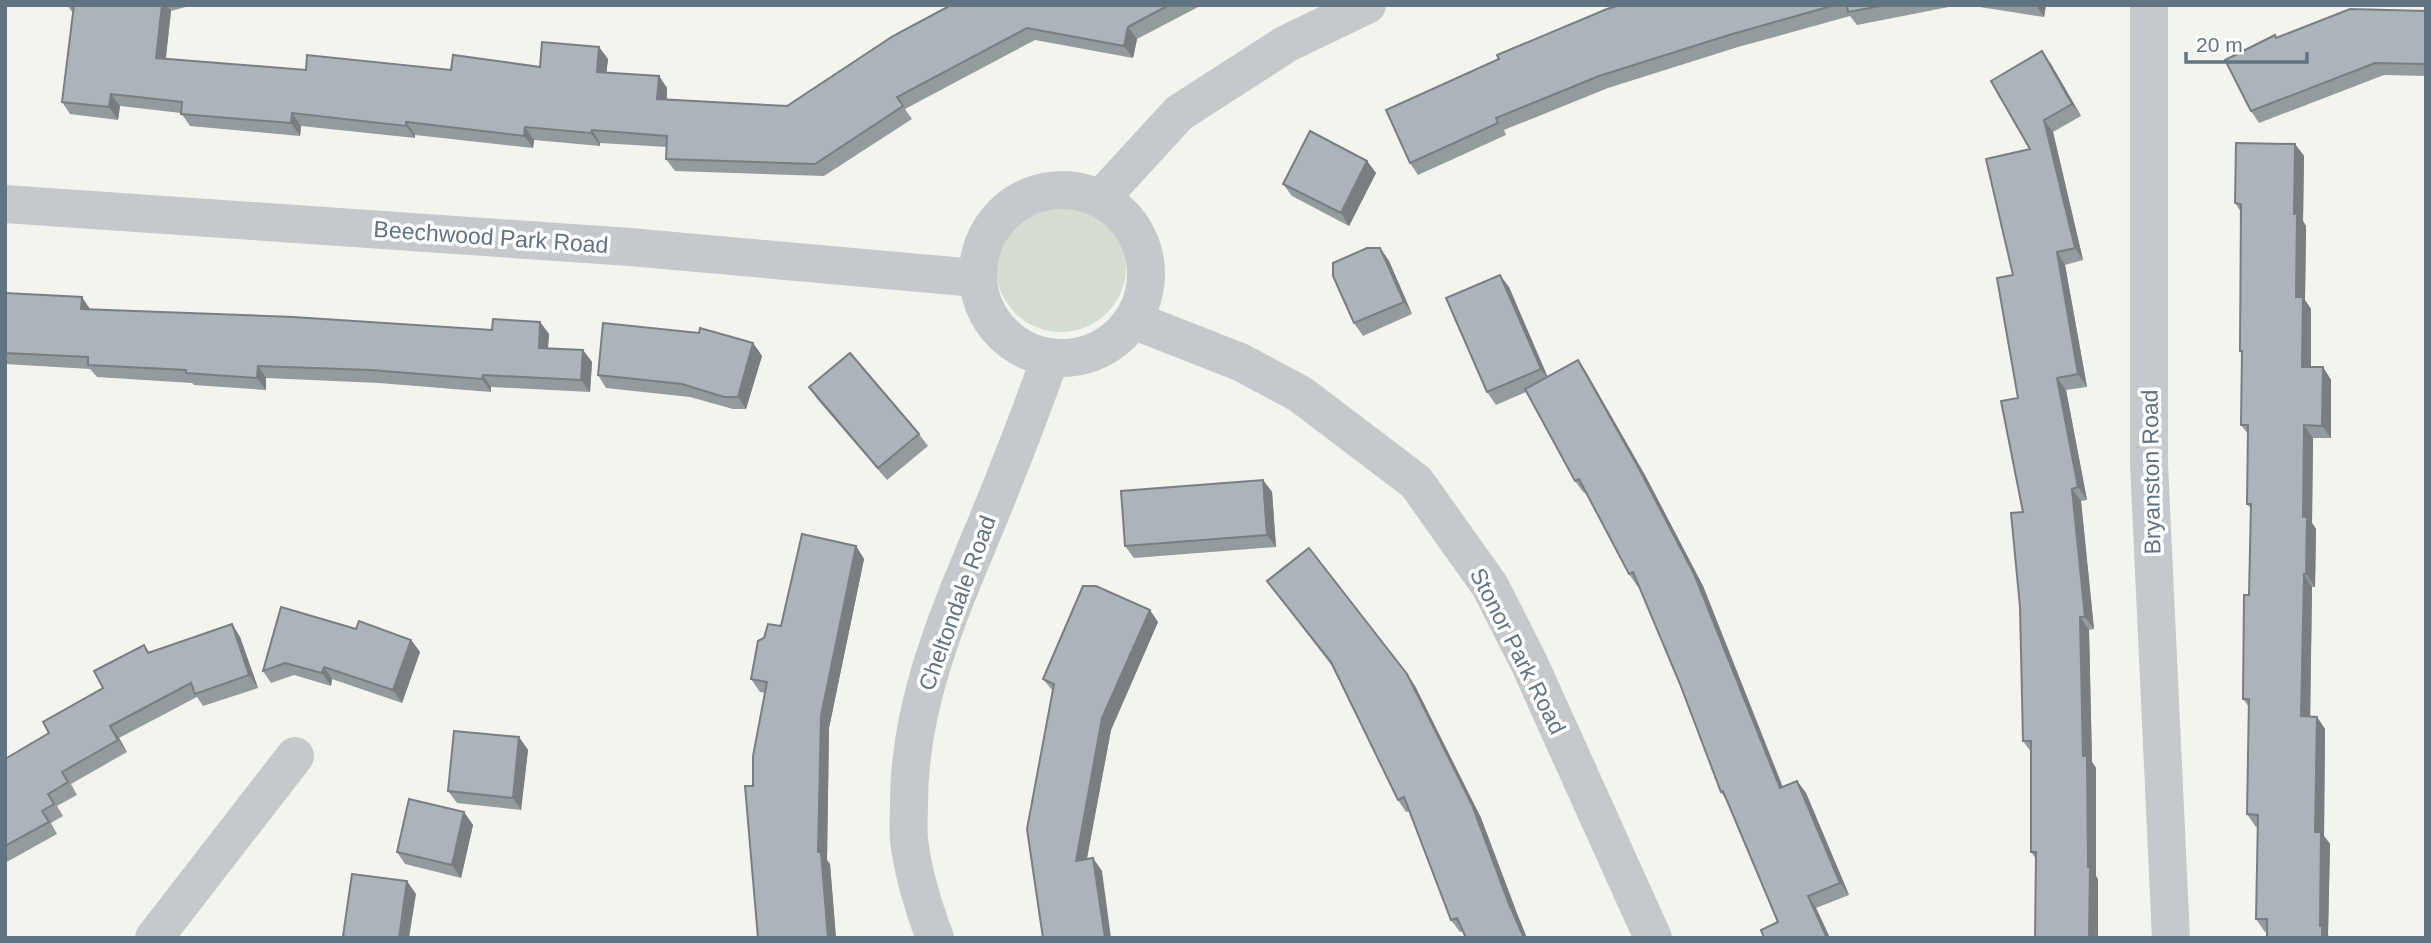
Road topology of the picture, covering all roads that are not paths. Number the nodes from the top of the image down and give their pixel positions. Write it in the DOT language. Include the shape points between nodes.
graph roads {
  1 [pos="1367,5"];
  2 [pos="2149,5"];
  3 [pos="1101,198"];
  4 [pos="5,204"];
  5 [pos="976,278"];
  6 [pos="1133,320"];
  7 [pos="1050,358"];
  8 [pos="295,756"];
  9 [pos="154,938"];
  10 [pos="934,938"];
  11 [pos="1653,938"];
  12 [pos="2171,938"];
  1 -- 3 [label="street" via="1286,44 1179,113"];
  2 -- 12 [label="street, Bryanston Road" via="2149,464"];
  3 -- 5 [label="street" via="1058,189 1016,202 986,235"];
  3 -- 6 [label="street" via="1120,212 1144,252 1147,275"];
  4 -- 5 [label="street, Beechwood Park Road" via="630,247"];
  5 -- 7 [label="street" via="983,306 999,331 1022,349"];
  6 -- 7 [label="street" via="1113,341 1088,355"];
  6 -- 11 [label="street, Stonor Park Road" via="1240,362 1300,394 1416,482 1490,586"];
  7 -- 10 [label="street, Cheltondale Road" via="941,632 913,737 909,838"];
  8 -- 9 [label="street"];
}
